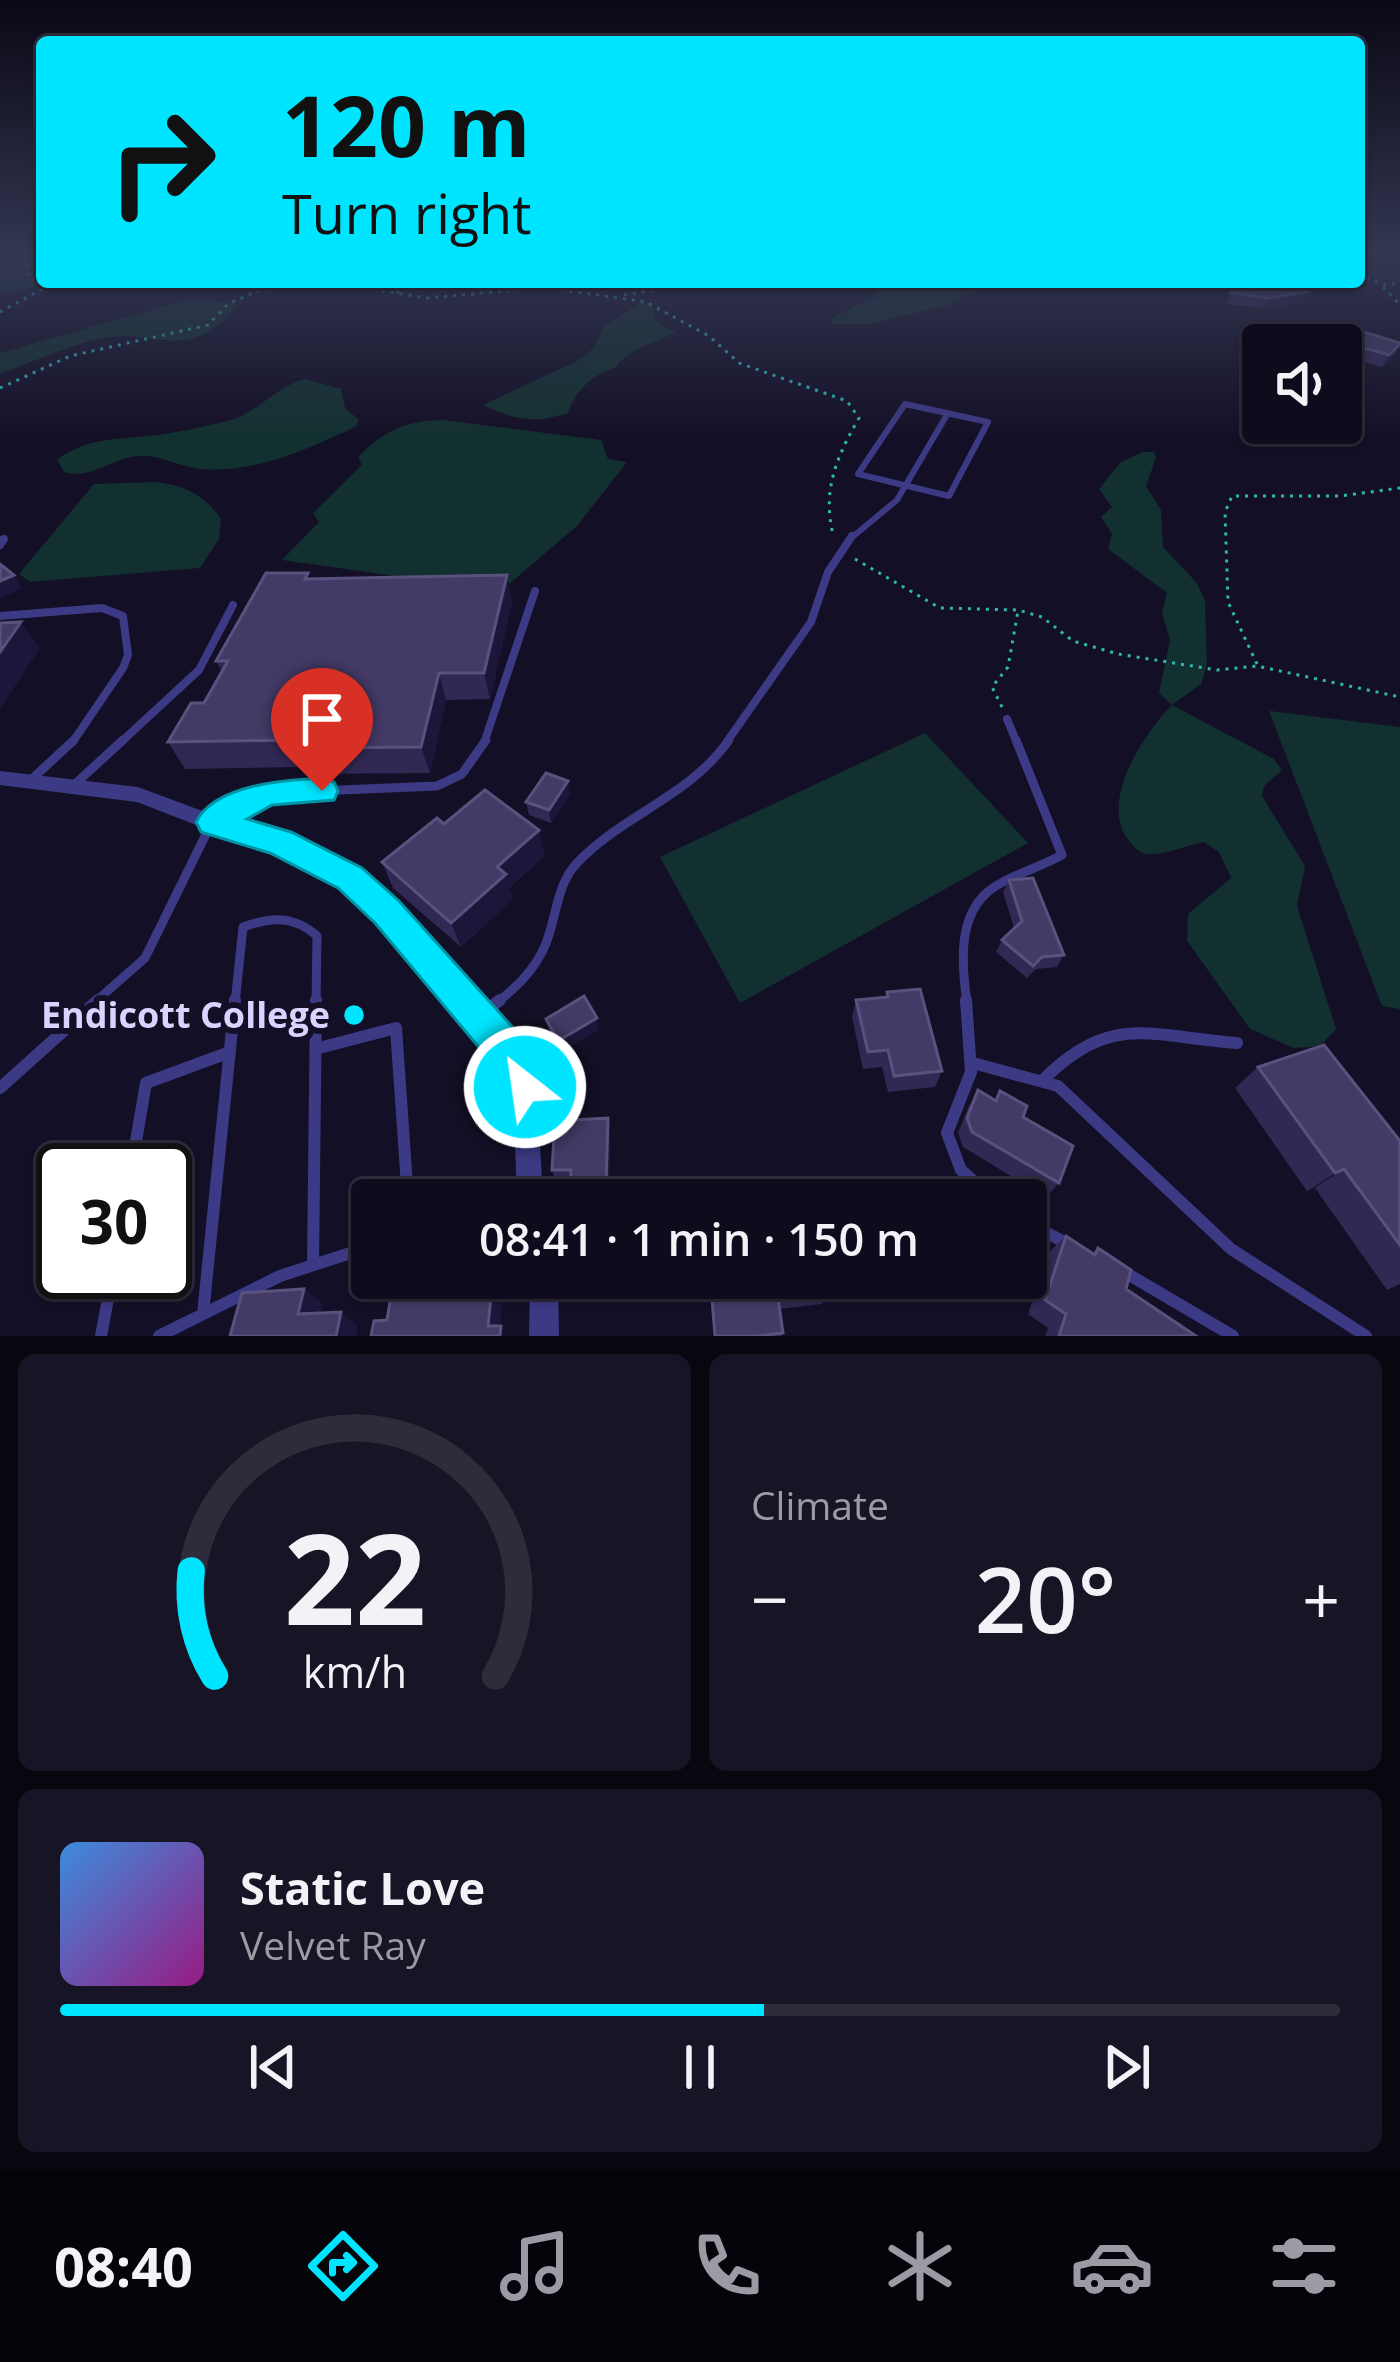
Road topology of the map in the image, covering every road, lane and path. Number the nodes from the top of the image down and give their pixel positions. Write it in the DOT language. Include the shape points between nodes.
graph roads {
  1 [pos="216,316"];
  2 [pos="673,316"];
  3 [pos="0,388"];
  4 [pos="948,413"];
  5 [pos="904,485"];
  6 [pos="1400,488"];
  7 [pos="844,548"];
  8 [pos="535,591"];
  9 [pos="233,605"];
  10 [pos="1018,610"];
  11 [pos="0,616"];
  12 [pos="1257,666"];
  13 [pos="1400,697"];
  14 [pos="1007,718"];
  15 [pos="0,778"];
  16 [pos="30,781"];
  17 [pos="73,786"];
  18 [pos="212,822"];
  19 [pos="478,1016"];
  20 [pos="1237,1043"];
  21 [pos="319,1048"];
  22 [pos="230,1052"];
  23 [pos="973,1063"];
  24 [pos="1042,1081"];
  25 [pos="0,1088"];
  26 [pos="136,1143"];
  27 [pos="407,1179"];
  28 [pos="524,1179"];
  29 [pos="967,1179"];
  30 [pos="1047,1233"];
  31 [pos="1076,1248"];
  32 [pos="351,1253"];
  33 [pos="313,1265"];
  34 [pos="1115,1267"];
  35 [pos="108,1299"];
  36 [pos="544,1299"];
  37 [pos="203,1314"];
  38 [pos="101,1336"];
  39 [pos="159,1336"];
  40 [pos="544,1336"];
  41 [pos="1233,1336"];
  42 [pos="1366,1336"];
  1 -- 3 [label="path" via="208,325 70,356"];
  2 -- 7 [label="path" via="739,364 847,401 859,418 830,466 826,514"];
  4 -- 5 [label="lane"];
  4 -- 5 [label="lane" via="988,422 949,496"];
  4 -- 5 [label="lane" via="905,404 858,474"];
  5 -- 7 [label="lane"];
  6 -- 12 [label="path" via="1232,496 1225,512 1228,602"];
  7 -- 10 [label="path" via="940,608"];
  7 -- 19 [label="lane" via="811,622 708,769 576,863 544,948 516,989"];
  8 -- 18 [label="lane" via="501,700 460,777 437,787 267,793"];
  9 -- 17 [label="lane" via="199,670"];
  10 -- 12 [label="path" via="1073,641 1118,654 1217,670"];
  10 -- 14 [label="path" via="1008,667 992,687"];
  11 -- 16 [label="lane" via="101,608 122,616 123,668 70,745"];
  12 -- 13 [label="path"];
  14 -- 23 [label="lane" via="1062,856 988,890 974,907 964,954"];
  15 -- 16 [label="street"];
  16 -- 17 [label="street"];
  17 -- 18 [label="street" via="138,796"];
  18 -- 19 [label="street" via="279,842 350,878"];
  18 -- 25 [label="lane" via="145,958"];
  19 -- 28 [label="street" via="525,1087"];
  20 -- 24 [label="lane" via="1095,1036"];
  21 -- 22 [label="lane" via="317,936 304,921 281,918 243,927"];
  21 -- 27 [label="lane" via="396,1028"];
  21 -- 33 [label="lane"];
  22 -- 26 [label="lane" via="146,1084"];
  22 -- 37 [label="lane"];
  23 -- 24 [label="lane"];
  23 -- 29 [label="lane" via="946,1120 949,1147"];
  24 -- 42 [label="lane" via="1091,1115 1231,1250"];
  30 -- 31 [label="lane"];
  32 -- 33 [label="lane"];
  33 -- 37 [label="lane"];
  34 -- 41 [label="lane"];
  35 -- 38 [label="lane"];
  36 -- 40 [label="street"];
  37 -- 39 [label="lane"];
}
